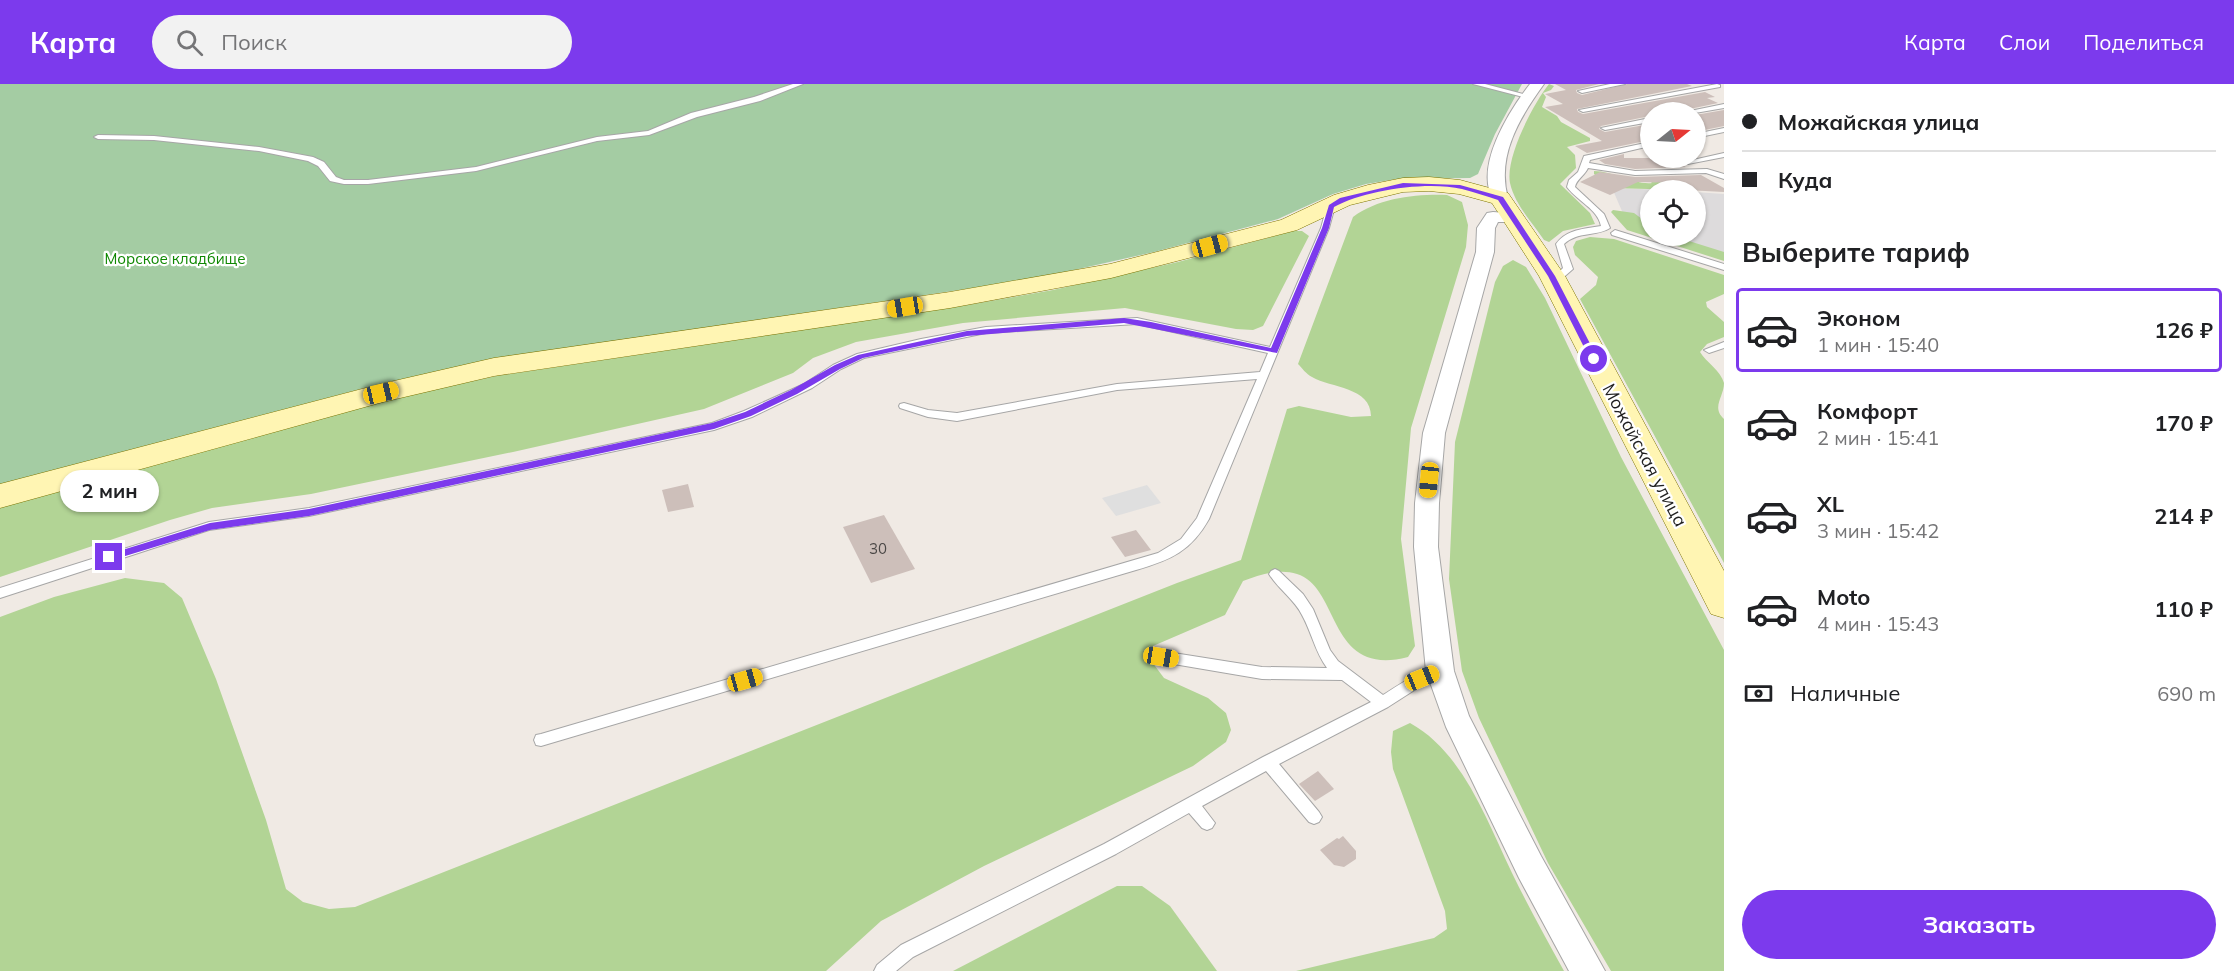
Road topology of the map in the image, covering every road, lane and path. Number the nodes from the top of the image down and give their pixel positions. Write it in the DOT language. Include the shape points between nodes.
graph roads {
  1 [pos="800,84"];
  2 [pos="1476,84"];
  3 [pos="1622,84"];
  4 [pos="1718,87"];
  5 [pos="1532,90"];
  6 [pos="1582,91"];
  7 [pos="1724,106"];
  8 [pos="1706,109"];
  9 [pos="1583,110"];
  10 [pos="1640,122"];
  11 [pos="1605,128"];
  12 [pos="1724,130"];
  13 [pos="1706,134"];
  14 [pos="99,137"];
  15 [pos="1640,146"];
  16 [pos="1724,155"];
  17 [pos="1706,158"];
  18 [pos="1585,165"];
  19 [pos="1722,176"];
  20 [pos="1331,206"];
  21 [pos="1507,208"];
  22 [pos="1615,233"];
  23 [pos="1724,267"];
  24 [pos="1552,276"];
  25 [pos="1724,345"];
  26 [pos="1709,350"];
  27 [pos="1274,351"];
  28 [pos="1263,375"];
  29 [pos="903,406"];
  30 [pos="0,496"];
  31 [pos="1275,574"];
  32 [pos="0,593"];
  33 [pos="1723,600"];
  34 [pos="1161,657"];
  35 [pos="1440,671"];
  36 [pos="1342,674"];
  37 [pos="1383,703"];
  38 [pos="541,740"];
  39 [pos="1268,762"];
  40 [pos="1191,804"];
  41 [pos="1314,817"];
  42 [pos="1206,823"];
  43 [pos="883,971"];
  44 [pos="1587,971"];
  1 -- 14 [label="lane" via="694,115 649,133 597,139 476,169 369,182 344,182 310,159 259,150 154,138"];
  2 -- 5 [label="lane"];
  3 -- 6 [label="lane"];
  4 -- 9 [label="lane"];
  5 -- 21 [label="street, Можайская улица" via="1496,163 1495,181"];
  7 -- 8 [label="lane"];
  10 -- 11 [label="lane"];
  12 -- 13 [label="lane"];
  15 -- 18 [label="lane" via="1592,155"];
  16 -- 17 [label="lane"];
  18 -- 19 [label="lane" via="1635,173 1707,171"];
  18 -- 24 [label="lane" via="1571,187 1598,212 1606,228 1571,235 1562,241 1568,269"];
  20 -- 21 [label="main road" via="1403,185 1460,187"];
  20 -- 27 [label="lane"];
  20 -- 30 [label="main road" via="1278,228 1046,284 494,367 358,399"];
  21 -- 24 [label="main road, Можайская улица"];
  21 -- 35 [label="street" via="1488,221 1485,252 1434,434 1425,547"];
  22 -- 23 [label="lane"];
  24 -- 33 [label="main road, Можайская улица"];
  25 -- 26 [label="lane"];
  27 -- 28 [label="lane"];
  27 -- 32 [label="lane" via="1124,321 986,330 921,342 861,356 808,386 714,426 309,512 210,526"];
  28 -- 29 [label="lane" via="1117,387 957,417"];
  28 -- 38 [label="lane" via="1198,531 1180,549"];
  31 -- 36 [label="lane" via="1298,598 1324,653"];
  34 -- 36 [label="lane" via="1262,673"];
  35 -- 37 [label="lane"];
  35 -- 44 [label="street" via="1455,718"];
  36 -- 37 [label="lane"];
  37 -- 39 [label="lane"];
  39 -- 40 [label="lane"];
  39 -- 41 [label="lane"];
  40 -- 42 [label="lane"];
  40 -- 43 [label="lane" via="907,951"];
}
